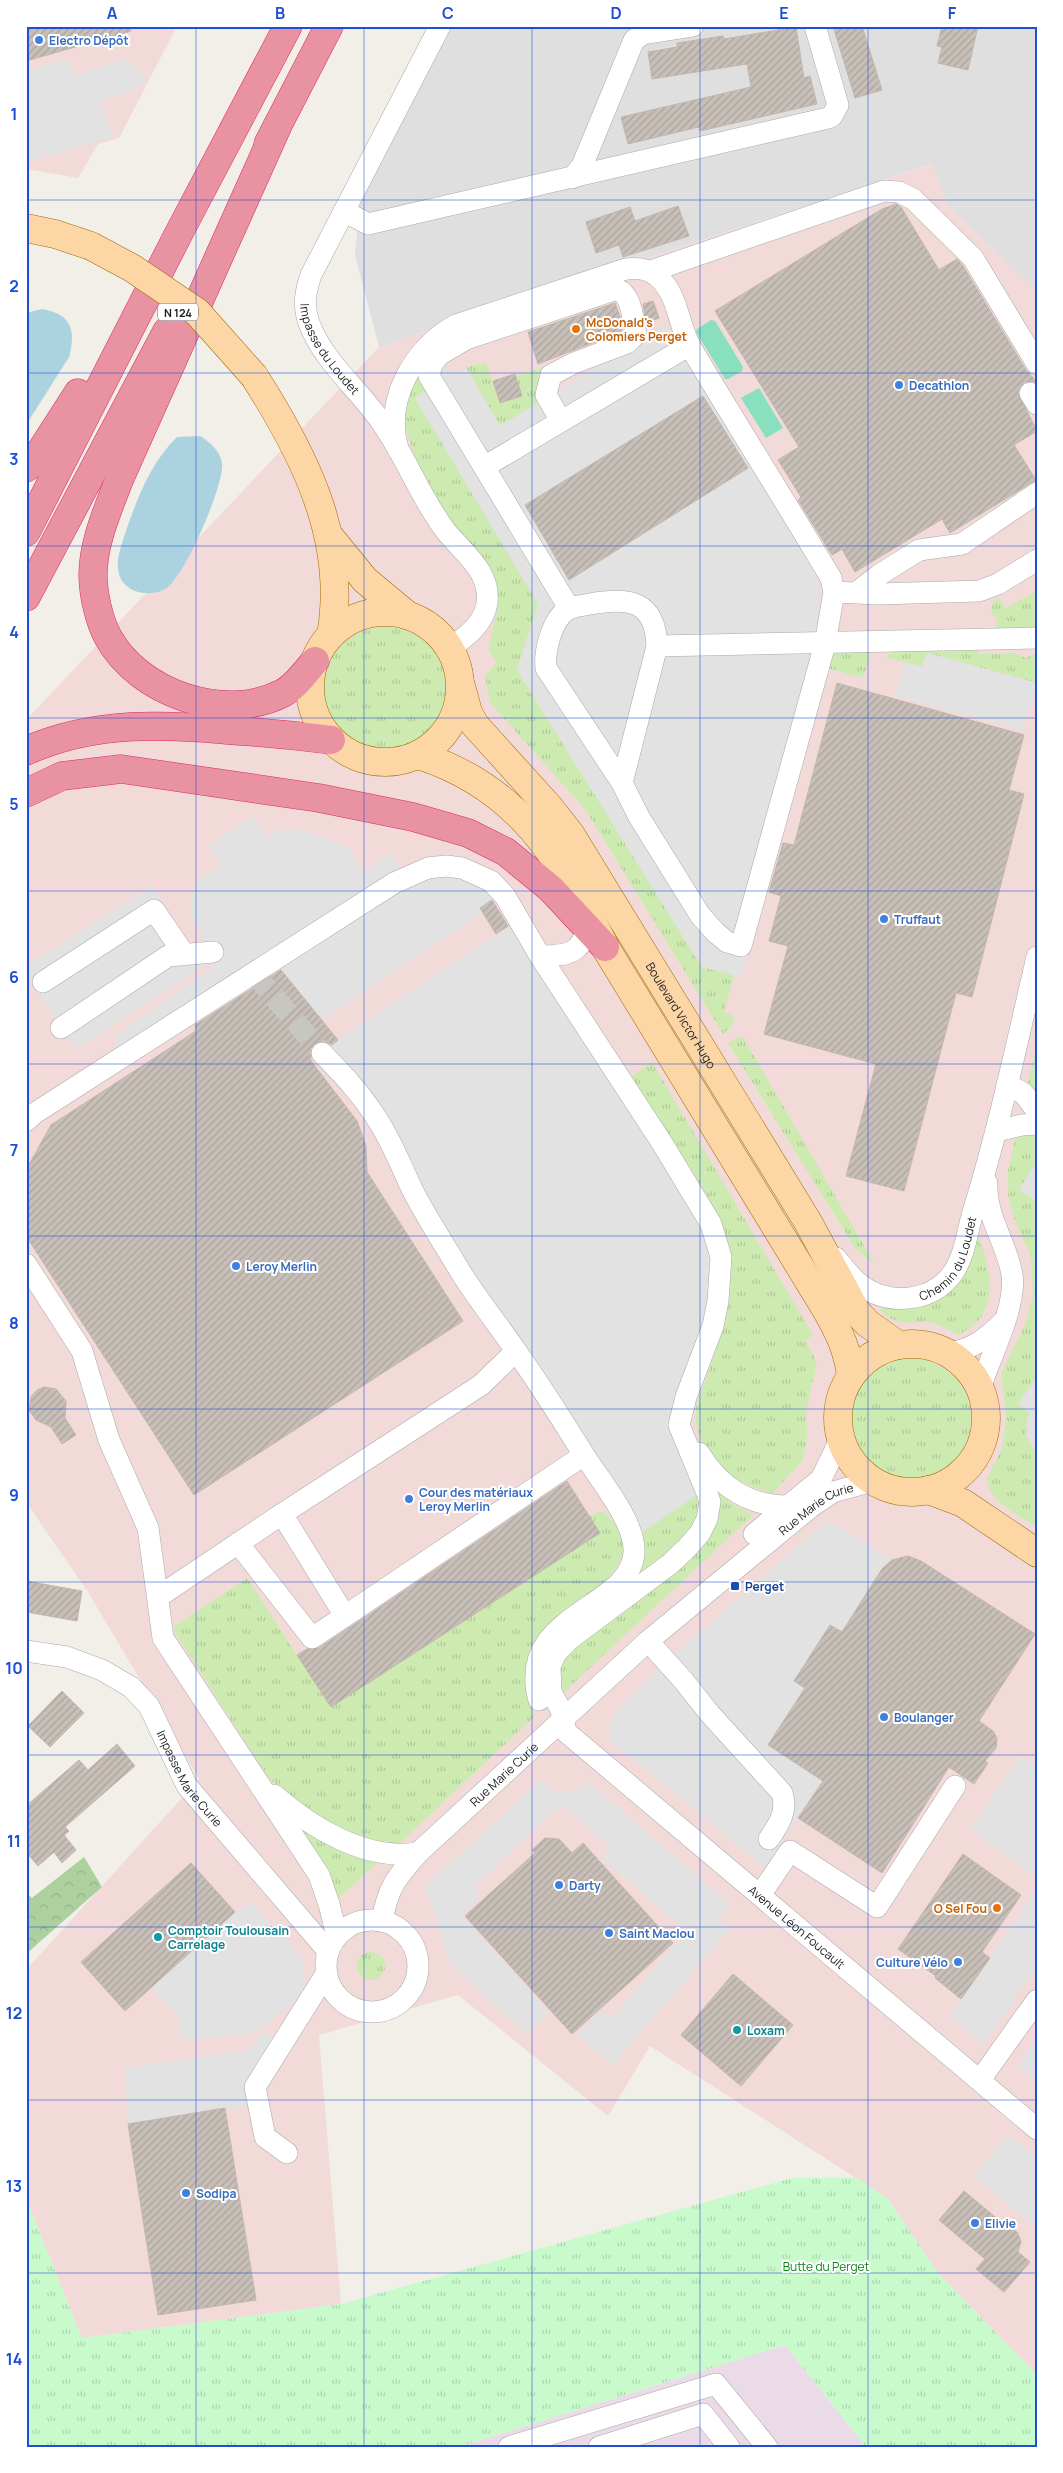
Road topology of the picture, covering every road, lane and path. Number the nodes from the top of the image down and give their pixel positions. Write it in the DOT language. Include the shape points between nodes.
graph roads {
  1 [pos="288,26"];
  2 [pos="329,26"];
  3 [pos="440,26"];
  4 [pos="693,26"];
  5 [pos="815,26"];
  6 [pos="277,127"];
  7 [pos="572,178"];
  8 [pos="344,211"];
  9 [pos="26,228"];
  10 [pos="181,229"];
  11 [pos="651,271"];
  12 [pos="690,345"];
  13 [pos="1037,364"];
  14 [pos="561,421"];
  15 [pos="398,449"];
  16 [pos="484,467"];
  17 [pos="26,468"];
  18 [pos="1037,493"];
  19 [pos="26,532"];
  20 [pos="329,536"];
  21 [pos="1037,560"];
  22 [pos="834,592"];
  23 [pos="856,592"];
  24 [pos="26,597"];
  25 [pos="569,608"];
  26 [pos="407,615"];
  27 [pos="331,635"];
  28 [pos="1037,638"];
  29 [pos="825,644"];
  30 [pos="657,646"];
  31 [pos="450,648"];
  32 [pos="315,661"];
  33 [pos="460,686"];
  34 [pos="331,740"];
  35 [pos="26,751"];
  36 [pos="418,755"];
  37 [pos="622,783"];
  38 [pos="26,793"];
  39 [pos="594,931"];
  40 [pos="535,948"];
  41 [pos="213,952"];
  42 [pos="184,954"];
  43 [pos="1037,957"];
  44 [pos="43,982"];
  45 [pos="62,1028"];
  46 [pos="322,1052"];
  47 [pos="1007,1084"];
  48 [pos="1037,1110"];
  49 [pos="26,1121"];
  50 [pos="1037,1124"];
  51 [pos="996,1131"];
  52 [pos="987,1166"];
  53 [pos="808,1222"];
  54 [pos="26,1264"];
  55 [pos="1003,1322"];
  56 [pos="898,1345"];
  57 [pos="516,1351"];
  58 [pos="949,1354"];
  59 [pos="851,1376"];
  60 [pos="980,1388"];
  61 [pos="686,1397"];
  62 [pos="841,1438"];
  63 [pos="584,1455"];
  64 [pos="969,1465"];
  65 [pos="874,1481"];
  66 [pos="928,1490"];
  67 [pos="788,1506"];
  68 [pos="282,1514"];
  69 [pos="999,1527"];
  70 [pos="238,1543"];
  71 [pos="1037,1552"];
  72 [pos="158,1597"];
  73 [pos="345,1616"];
  74 [pos="648,1640"];
  75 [pos="26,1651"];
  76 [pos="564,1720"];
  77 [pos="252,1775"];
  78 [pos="955,1786"];
  79 [pos="768,1839"];
  80 [pos="418,1854"];
  81 [pos="760,1895"];
  82 [pos="382,1921"];
  83 [pos="332,1943"];
  84 [pos="326,1974"];
  85 [pos="1037,2000"];
  86 [pos="980,2080"];
  87 [pos="1037,2129"];
  88 [pos="287,2153"];
  89 [pos="733,2405"];
  90 [pos="703,2414"];
  91 [pos="543,2442"];
  92 [pos="513,2446"];
  93 [pos="599,2447"];
  94 [pos="729,2447"];
  95 [pos="767,2447"];
  1 -- 10 [label="highway, N 124"];
  2 -- 6 [label="highway, N 124"];
  3 -- 8 [label="street, Impasse du Loudet"];
  4 -- 7 [label="street" via="643,34 634,40 582,166"];
  5 -- 7 [label="street" via="838,106 832,116"];
  6 -- 24 [label="highway, N 124"];
  6 -- 32 [label="highway" via="119,480 100,530 93,574 98,607 108,637 128,663 154,684 183,696 239,705 262,701 284,692"];
  7 -- 8 [label="street" via="368,224"];
  8 -- 15 [label="street, Impasse du Loudet" via="311,275 304,300 306,314 316,340 372,409"];
  9 -- 20 [label="main road, bridge" via="91,246 132,268 197,312 254,376 281,418 317,494"];
  10 -- 17 [label="highway" via="65,416 33,463"];
  10 -- 19 [label="highway, N 124"];
  11 -- 12 [label="street" via="671,292"];
  11 -- 13 [label="street" via="884,191 899,192 913,199 973,258"];
  11 -- 15 [label="street" via="638,267 626,269 456,326 434,339 413,363 399,394 393,432"];
  12 -- 14 [label="street"];
  12 -- 22 [label="street" via="831,578"];
  14 -- 16 [label="street"];
  14 -- 16 [label="street" via="546,395 551,375 627,343 636,334 628,299 617,289 466,338 439,355 432,364 429,376"];
  15 -- 31 [label="street, Impasse du Loudet" via="435,515 483,574 486,585 487,602 482,618 468,635"];
  16 -- 25 [label="street"];
  18 -- 23 [label="street" via="962,544 919,550"];
  20 -- 26 [label="main road" via="364,580"];
  20 -- 27 [label="main road" via="336,578 336,610"];
  21 -- 23 [label="street" via="998,584 979,591"];
  22 -- 23 [label="street"];
  22 -- 29 [label="street"];
  25 -- 30 [label="street" via="622,600 639,605 648,614"];
  25 -- 37 [label="street" via="556,622 545,656 546,668"];
  26 -- 27 [label="main road" via="387,612 367,615 348,622"];
  26 -- 31 [label="main road" via="424,623"];
  27 -- 32 [label="main road"];
  28 -- 29 [label="street"];
  29 -- 30 [label="street"];
  29 -- 37 [label="street" via="741,946 721,937 700,915"];
  30 -- 37 [label="street"];
  31 -- 33 [label="main road" via="458,666"];
  32 -- 34 [label="main road" via="310,693 321,726"];
  33 -- 36 [label="main road" via="456,714 449,727 430,748"];
  33 -- 53 [label="main road, Boulevard Victor Hugo" via="475,725 549,806 587,859"];
  34 -- 35 [label="highway" via="190,726 116,726 53,739"];
  34 -- 36 [label="main road" via="363,759 400,761"];
  36 -- 39 [label="main road" via="472,778 520,814 548,847"];
  38 -- 39 [label="highway" via="62,776 121,769 319,798 413,817 468,833 506,852 551,889"];
  39 -- 40 [label="street" via="571,953"];
  39 -- 59 [label="main road" via="827,1310 840,1334"];
  40 -- 49 [label="street, Avenue Léon Foucault" via="505,896 491,881 462,868 428,868 394,883"];
  40 -- 61 [label="street, Avenue Léon Foucault" via="711,1224 721,1257 718,1301 713,1326"];
  41 -- 42 [label="street"];
  42 -- 44 [label="street" via="154,910"];
  42 -- 45 [label="street" via="168,956"];
  43 -- 47 [label="street, Chemin du Loudet"];
  46 -- 57 [label="street" via="376,1117 437,1232"];
  47 -- 48 [label="street" via="1023,1093"];
  47 -- 51 [label="street, Chemin du Loudet"];
  50 -- 51 [label="street" via="1022,1124"];
  51 -- 52 [label="street, Chemin du Loudet"];
  52 -- 53 [label="street, Chemin du Loudet" via="962,1255 952,1274 922,1296 896,1300 867,1289 850,1276"];
  52 -- 55 [label="street, Chemin du Loudet" via="986,1200 1006,1251 1012,1277 1009,1306"];
  53 -- 56 [label="main road, Boulevard Victor Hugo" via="856,1311"];
  54 -- 72 [label="street" via="82,1351 109,1440 148,1528"];
  55 -- 58 [label="street, Chemin du Loudet" via="984,1341 967,1350"];
  55 -- 60 [label="street, Chemin du Loudet"];
  56 -- 58 [label="main road" via="933,1347"];
  56 -- 59 [label="main road" via="872,1356"];
  57 -- 63 [label="street"];
  57 -- 68 [label="street" via="481,1385"];
  58 -- 60 [label="main road" via="967,1368"];
  59 -- 62 [label="main road" via="839,1406"];
  60 -- 64 [label="main road" via="986,1420 978,1452"];
  61 -- 67 [label="street" via="689,1427 695,1445 721,1482 755,1502"];
  61 -- 76 [label="street, Avenue Léon Foucault" via="679,1425 708,1493 707,1519 700,1533 670,1564 571,1638 556,1653 550,1666 550,1686"];
  62 -- 65 [label="main road" via="853,1462"];
  62 -- 67 [label="street, Rue Marie Curie" via="820,1479"];
  63 -- 73 [label="street"];
  63 -- 76 [label="street" via="621,1512 633,1538 634,1554 631,1567 620,1582 553,1634 543,1648 535,1668 539,1701 549,1717"];
  64 -- 66 [label="main road" via="950,1481"];
  64 -- 69 [label="main road" via="976,1499"];
  65 -- 66 [label="main road" via="900,1491"];
  65 -- 74 [label="street, Rue Marie Curie" via="833,1492 812,1506"];
  66 -- 69 [label="main road" via="963,1503"];
  67 -- 74 [label="street, Rue Marie Curie" via="738,1548"];
  68 -- 70 [label="street"];
  68 -- 73 [label="street"];
  69 -- 71 [label="main road"];
  70 -- 72 [label="street"];
  70 -- 73 [label="street" via="312,1638"];
  72 -- 77 [label="street" via="163,1638"];
  74 -- 76 [label="street, Rue Marie Curie"];
  74 -- 79 [label="street" via="782,1792 784,1813"];
  75 -- 83 [label="street, Impasse Marie Curie" via="67,1657 102,1670 131,1687 149,1706 187,1786"];
  76 -- 80 [label="street, Rue Marie Curie"];
  76 -- 81 [label="street, Avenue Léon Foucault" via="566,1732"];
  77 -- 80 [label="street" via="298,1816 321,1830 382,1852 404,1856"];
  77 -- 83 [label="street" via="319,1875 329,1904"];
  78 -- 81 [label="street" via="877,1907 790,1851"];
  80 -- 82 [label="street, Rue Marie Curie" via="395,1879 385,1902"];
  81 -- 86 [label="street, Avenue Léon Foucault"];
  82 -- 83 [label="street" via="357,1922"];
  82 -- 84 [label="street" via="400,1929 416,1953 416,1980 401,2002 376,2012 350,2007 331,1987"];
  83 -- 84 [label="street"];
  84 -- 88 [label="street" via="255,2087 265,2137"];
  85 -- 86 [label="street"];
  86 -- 87 [label="street, Avenue Léon Foucault"];
  89 -- 90 [label="street"];
  89 -- 91 [label="street" via="716,2384"];
  89 -- 95 [label="street"];
  90 -- 93 [label="street"];
  90 -- 94 [label="street"];
  91 -- 92 [label="street"];
}
